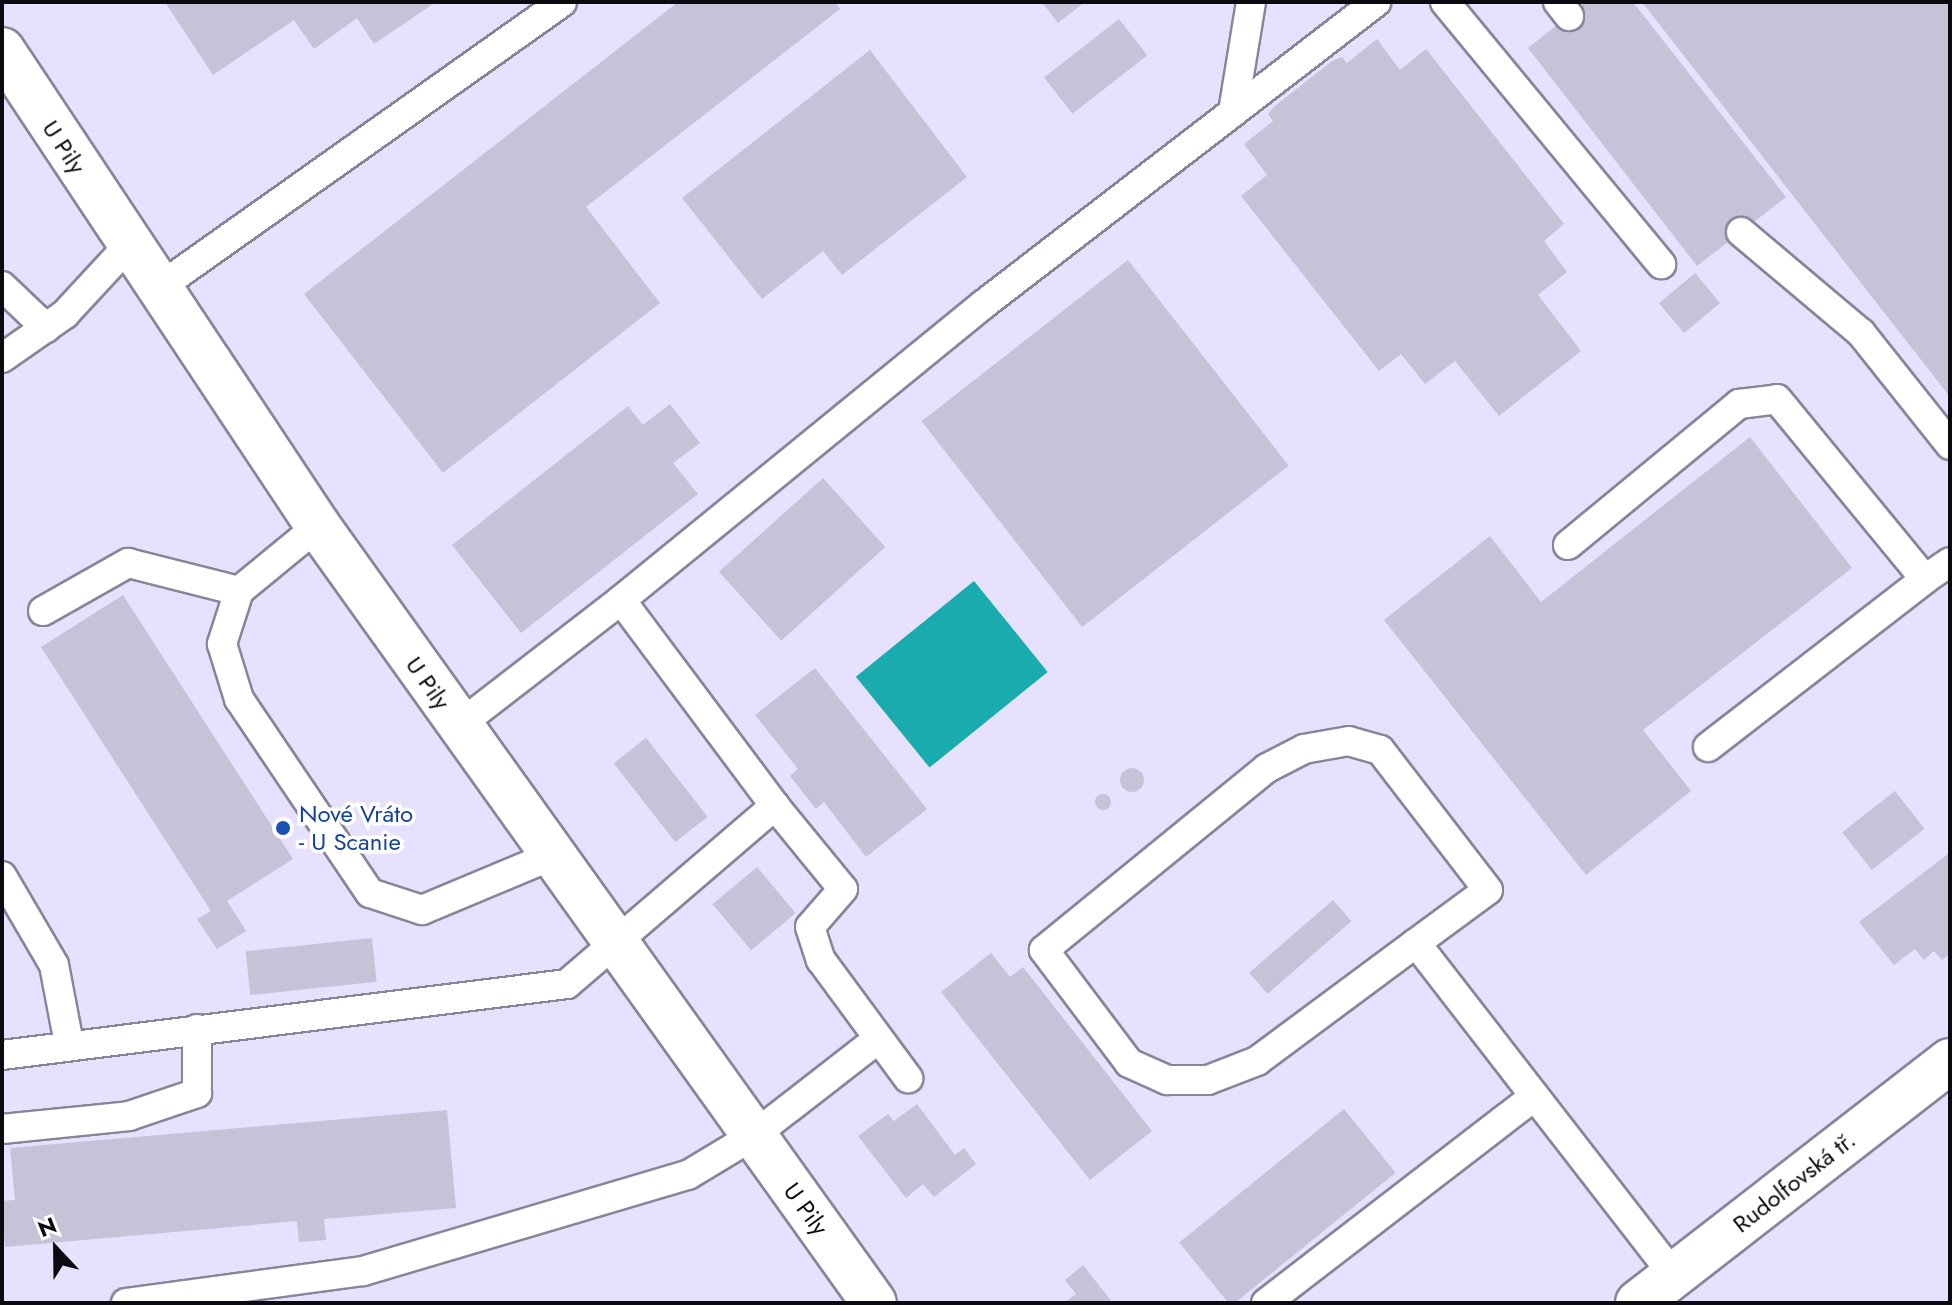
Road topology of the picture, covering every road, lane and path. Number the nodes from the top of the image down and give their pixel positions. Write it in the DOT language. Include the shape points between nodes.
graph roads {
  1 [pos="562,2"];
  2 [pos="1251,2"];
  3 [pos="1376,2"];
  4 [pos="1445,2"];
  5 [pos="2,50"];
  6 [pos="1233,112"];
  7 [pos="1741,232"];
  8 [pos="128,246"];
  9 [pos="1661,264"];
  10 [pos="2,286"];
  11 [pos="157,289"];
  12 [pos="46,328"];
  13 [pos="2,358"];
  14 [pos="1950,445"];
  15 [pos="318,526"];
  16 [pos="1568,545"];
  17 [pos="1950,562"];
  18 [pos="1925,579"];
  19 [pos="239,591"];
  20 [pos="621,600"];
  21 [pos="43,611"];
  22 [pos="458,726"];
  23 [pos="1708,747"];
  24 [pos="775,806"];
  25 [pos="551,856"];
  26 [pos="2,876"];
  27 [pos="1416,943"];
  28 [pos="617,944"];
  29 [pos="197,1029"];
  30 [pos="878,1039"];
  31 [pos="69,1044"];
  32 [pos="2,1055"];
  33 [pos="1950,1061"];
  34 [pos="908,1078"];
  35 [pos="1535,1096"];
  36 [pos="2,1129"];
  37 [pos="753,1136"];
  38 [pos="1674,1276"];
  39 [pos="126,1303"];
  40 [pos="874,1303"];
  41 [pos="1266,1303"];
  42 [pos="1638,1303"];
  1 -- 11 [label="lane"];
  2 -- 6 [label="lane"];
  3 -- 6 [label="lane"];
  4 -- 9 [label="lane"];
  5 -- 8 [label="street, U Pily"];
  6 -- 20 [label="lane" via="984,304"];
  7 -- 14 [label="lane" via="1861,333"];
  8 -- 11 [label="street, U Pily"];
  8 -- 12 [label="lane"];
  10 -- 12 [label="lane"];
  11 -- 15 [label="street, U Pily"];
  12 -- 13 [label="lane"];
  15 -- 19 [label="lane"];
  15 -- 22 [label="street, U Pily"];
  16 -- 18 [label="lane" via="1739,404 1777,399"];
  17 -- 18 [label="lane"];
  18 -- 23 [label="lane"];
  19 -- 21 [label="lane" via="128,563"];
  19 -- 25 [label="lane" via="222,644 239,699 370,893 422,910"];
  20 -- 22 [label="lane"];
  20 -- 24 [label="lane"];
  22 -- 25 [label="street, U Pily"];
  24 -- 28 [label="lane"];
  24 -- 30 [label="lane" via="843,889 810,927 821,960"];
  25 -- 28 [label="street, U Pily"];
  26 -- 31 [label="lane" via="54,965"];
  27 -- 27 [label="lane" via="1257,1061 1208,1080 1167,1080 1129,1063 1044,950 1267,768 1304,749 1349,741 1380,750 1488,890"];
  27 -- 35 [label="lane"];
  28 -- 29 [label="lane" via="567,984"];
  28 -- 37 [label="street, U Pily"];
  29 -- 31 [label="lane"];
  29 -- 36 [label="lane" via="197,1093 129,1116"];
  30 -- 34 [label="lane"];
  30 -- 37 [label="lane"];
  31 -- 32 [label="lane"];
  33 -- 38 [label="street, Rudolfovská tř."];
  35 -- 38 [label="lane"];
  35 -- 41 [label="lane"];
  37 -- 39 [label="lane" via="688,1175 363,1271"];
  37 -- 40 [label="street, U Pily"];
  38 -- 42 [label="street, Rudolfovská tř."];
}
